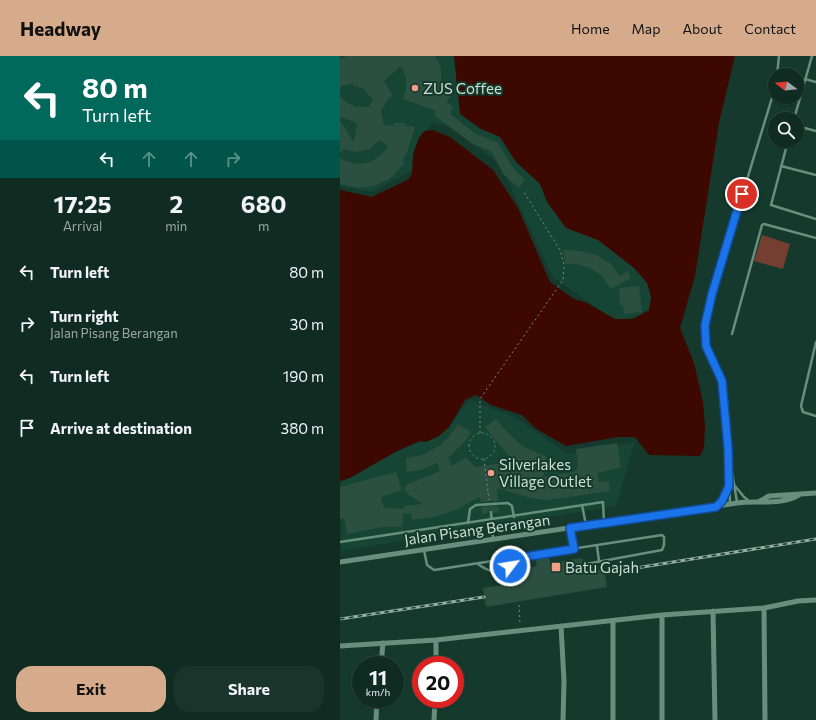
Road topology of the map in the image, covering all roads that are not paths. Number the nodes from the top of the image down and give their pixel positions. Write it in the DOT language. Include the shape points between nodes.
graph roads {
  1 [pos="779,56"];
  2 [pos="812,56"];
  3 [pos="778,68"];
  4 [pos="805,79"];
  5 [pos="816,82"];
  6 [pos="770,104"];
  7 [pos="796,112"];
  8 [pos="804,128"];
  9 [pos="816,132"];
  10 [pos="786,148"];
  11 [pos="781,166"];
  12 [pos="816,175"];
  13 [pos="816,219"];
  14 [pos="816,238"];
  15 [pos="732,334"];
  16 [pos="816,342"];
  17 [pos="816,416"];
  18 [pos="728,448"];
  19 [pos="734,479"];
  20 [pos="728,480"];
  21 [pos="729,486"];
  22 [pos="735,486"];
  23 [pos="816,493"];
  24 [pos="788,494"];
  25 [pos="798,495"];
  26 [pos="769,496"];
  27 [pos="760,501"];
  28 [pos="789,501"];
  29 [pos="751,502"];
  30 [pos="737,503"];
  31 [pos="730,504"];
  32 [pos="770,504"];
  33 [pos="582,505"];
  34 [pos="716,507"];
  35 [pos="491,512"];
  36 [pos="514,517"];
  37 [pos="491,520"];
  38 [pos="468,523"];
  39 [pos="604,523"];
  40 [pos="586,525"];
  41 [pos="570,528"];
  42 [pos="493,539"];
  43 [pos="340,542"];
  44 [pos="597,546"];
  45 [pos="574,549"];
  46 [pos="424,550"];
  47 [pos="512,559"];
  48 [pos="600,561"];
  49 [pos="340,562"];
  50 [pos="478,564"];
  51 [pos="586,564"];
  52 [pos="816,600"];
  53 [pos="764,608"];
  54 [pos="713,611"];
  55 [pos="662,615"];
  56 [pos="613,621"];
  57 [pos="561,626"];
  58 [pos="436,640"];
  59 [pos="383,643"];
  60 [pos="340,646"];
  61 [pos="382,656"];
  62 [pos="436,656"];
  63 [pos="377,708"];
  64 [pos="435,708"];
  65 [pos="376,720"];
  66 [pos="434,720"];
  67 [pos="563,720"];
  68 [pos="613,720"];
  69 [pos="662,720"];
  70 [pos="715,720"];
  71 [pos="765,720"];
  1 -- 3 [label="lane"];
  2 -- 4 [label="lane"];
  4 -- 5 [label="lane"];
  4 -- 7 [label="lane"];
  6 -- 18 [label="lane" via="712,294 705,325 706,346 722,381"];
  8 -- 9 [label="lane"];
  10 -- 11 [label="lane"];
  11 -- 12 [label="lane"];
  11 -- 13 [label="lane" via="771,206"];
  14 -- 15 [label="lane" via="762,225"];
  16 -- 17 [label="lane" via="801,406 803,412"];
  18 -- 19 [label="lane"];
  18 -- 20 [label="lane"];
  19 -- 20 [label="lane"];
  19 -- 22 [label="lane"];
  20 -- 21 [label="lane"];
  21 -- 31 [label="lane"];
  21 -- 34 [label="lane"];
  22 -- 29 [label="lane"];
  22 -- 30 [label="lane"];
  23 -- 25 [label="street, Jalan Pisang Berangan"];
  24 -- 25 [label="street, Jalan Pisang Berangan"];
  24 -- 26 [label="street, Jalan Pisang Berangan"];
  24 -- 28 [label="street"];
  25 -- 28 [label="street, Jalan Pisang Berangan"];
  26 -- 27 [label="street, Jalan Pisang Berangan"];
  26 -- 32 [label="street"];
  27 -- 29 [label="street, Jalan Pisang Berangan"];
  27 -- 32 [label="street, Jalan Pisang Berangan"];
  28 -- 32 [label="street, Jalan Pisang Berangan"];
  29 -- 30 [label="street, Jalan Pisang Berangan"];
  30 -- 31 [label="street, Jalan Pisang Berangan"];
  31 -- 34 [label="street, Jalan Pisang Berangan"];
  33 -- 36 [label="lane"];
  33 -- 39 [label="lane" via="603,502"];
  33 -- 40 [label="lane"];
  34 -- 39 [label="street, Jalan Pisang Berangan"];
  35 -- 37 [label="lane"];
  36 -- 37 [label="lane"];
  36 -- 38 [label="lane" via="512,506 508,503 490,503 476,505 470,509"];
  37 -- 38 [label="lane"];
  37 -- 42 [label="lane"];
  38 -- 43 [label="lane"];
  39 -- 40 [label="street, Jalan Pisang Berangan"];
  40 -- 41 [label="street, Jalan Pisang Berangan"];
  41 -- 42 [label="street, Jalan Pisang Berangan"];
  41 -- 45 [label="lane"];
  42 -- 46 [label="street, Jalan Pisang Berangan"];
  44 -- 45 [label="lane"];
  44 -- 48 [label="lane"];
  44 -- 48 [label="lane" via="662,535 664,537 662,550"];
  45 -- 47 [label="lane"];
  46 -- 49 [label="street, Jalan Pisang Berangan"];
  46 -- 50 [label="lane" via="427,565 434,570"];
  47 -- 50 [label="lane"];
  47 -- 50 [label="lane" via="510,566 495,572 485,570"];
  48 -- 51 [label="lane"];
  52 -- 53 [label="street"];
  53 -- 54 [label="street"];
  53 -- 71 [label="street"];
  54 -- 55 [label="street"];
  54 -- 70 [label="street"];
  55 -- 56 [label="street"];
  55 -- 69 [label="street"];
  56 -- 57 [label="street"];
  56 -- 68 [label="street"];
  57 -- 58 [label="street"];
  57 -- 67 [label="street"];
  58 -- 59 [label="street"];
  58 -- 62 [label="street"];
  59 -- 60 [label="street"];
  59 -- 61 [label="street"];
  63 -- 65 [label="street"];
  64 -- 66 [label="street"];
}
